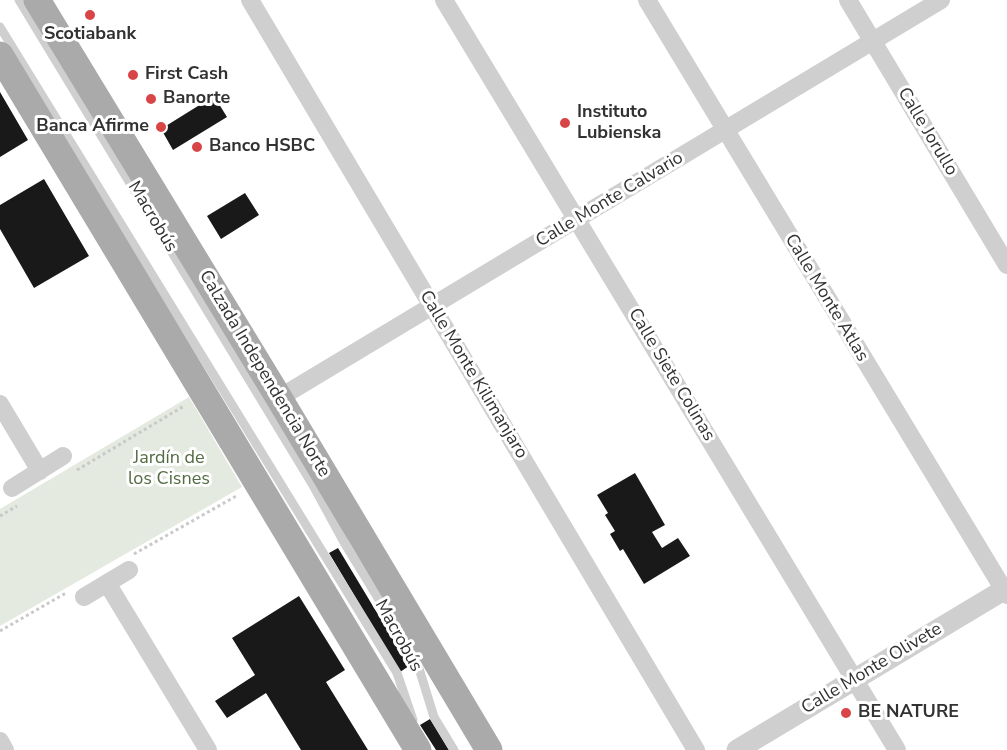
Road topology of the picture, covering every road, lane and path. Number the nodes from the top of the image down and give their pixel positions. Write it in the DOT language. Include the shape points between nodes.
graph roads {
  1 [pos="19,0"];
  2 [pos="38,0"];
  3 [pos="250,0"];
  4 [pos="444,0"];
  5 [pos="647,0"];
  6 [pos="848,0"];
  7 [pos="941,0"];
  8 [pos="0,27"];
  9 [pos="873,41"];
  10 [pos="0,55"];
  11 [pos="725,130"];
  12 [pos="577,220"];
  13 [pos="1007,265"];
  14 [pos="433,307"];
  15 [pos="204,394"];
  16 [pos="279,398"];
  17 [pos="0,404"];
  18 [pos="63,456"];
  19 [pos="40,471"];
  20 [pos="69,474"];
  21 [pos="258,484"];
  22 [pos="16,496"];
  23 [pos="213,509"];
  24 [pos="0,516"];
  25 [pos="129,570"];
  26 [pos="107,583"];
  27 [pos="1006,591"];
  28 [pos="84,597"];
  29 [pos="855,680"];
  30 [pos="0,741"];
  31 [pos="419,741"];
  32 [pos="5,750"];
  33 [pos="208,750"];
  34 [pos="454,750"];
  35 [pos="489,750"];
  36 [pos="696,750"];
  37 [pos="737,750"];
  38 [pos="897,750"];
  1 -- 34 [label="lane, Macrobús" via="417,662 434,717"];
  2 -- 16 [label="main road, Calzada Independencia Norte"];
  3 -- 14 [label="street, Calle Monte Kilimanjaro"];
  4 -- 12 [label="street, Calle Siete Colinas"];
  5 -- 11 [label="street, Calle Monte Atlas"];
  6 -- 9 [label="street, Calle Jorullo"];
  7 -- 9 [label="street, Calle Monte Calvario"];
  8 -- 31 [label="lane, Macrobús" via="397,673"];
  9 -- 11 [label="street, Calle Monte Calvario"];
  9 -- 13 [label="street, Calle Jorullo"];
  10 -- 15 [label="main road"];
  11 -- 12 [label="street, Calle Monte Calvario"];
  11 -- 27 [label="street, Calle Monte Atlas"];
  12 -- 14 [label="street, Calle Monte Calvario"];
  12 -- 29 [label="street, Calle Siete Colinas"];
  14 -- 16 [label="street, Calle Monte Calvario"];
  14 -- 36 [label="street, Calle Monte Kilimanjaro"];
  15 -- 20 [label="path"];
  15 -- 21 [label="main road"];
  16 -- 35 [label="main road, Calzada Independencia Norte"];
  17 -- 19 [label="street"];
  18 -- 19 [label="street"];
  19 -- 22 [label="street"];
  21 -- 23 [label="path"];
  21 -- 31 [label="main road"];
  22 -- 24 [label="path"];
  25 -- 26 [label="street"];
  26 -- 28 [label="street"];
  26 -- 33 [label="street"];
  27 -- 29 [label="street, Calle Monte Olivete"];
  29 -- 37 [label="street, Calle Monte Olivete"];
  29 -- 38 [label="street, Calle Siete Colinas"];
  30 -- 32 [label="street"];
}
